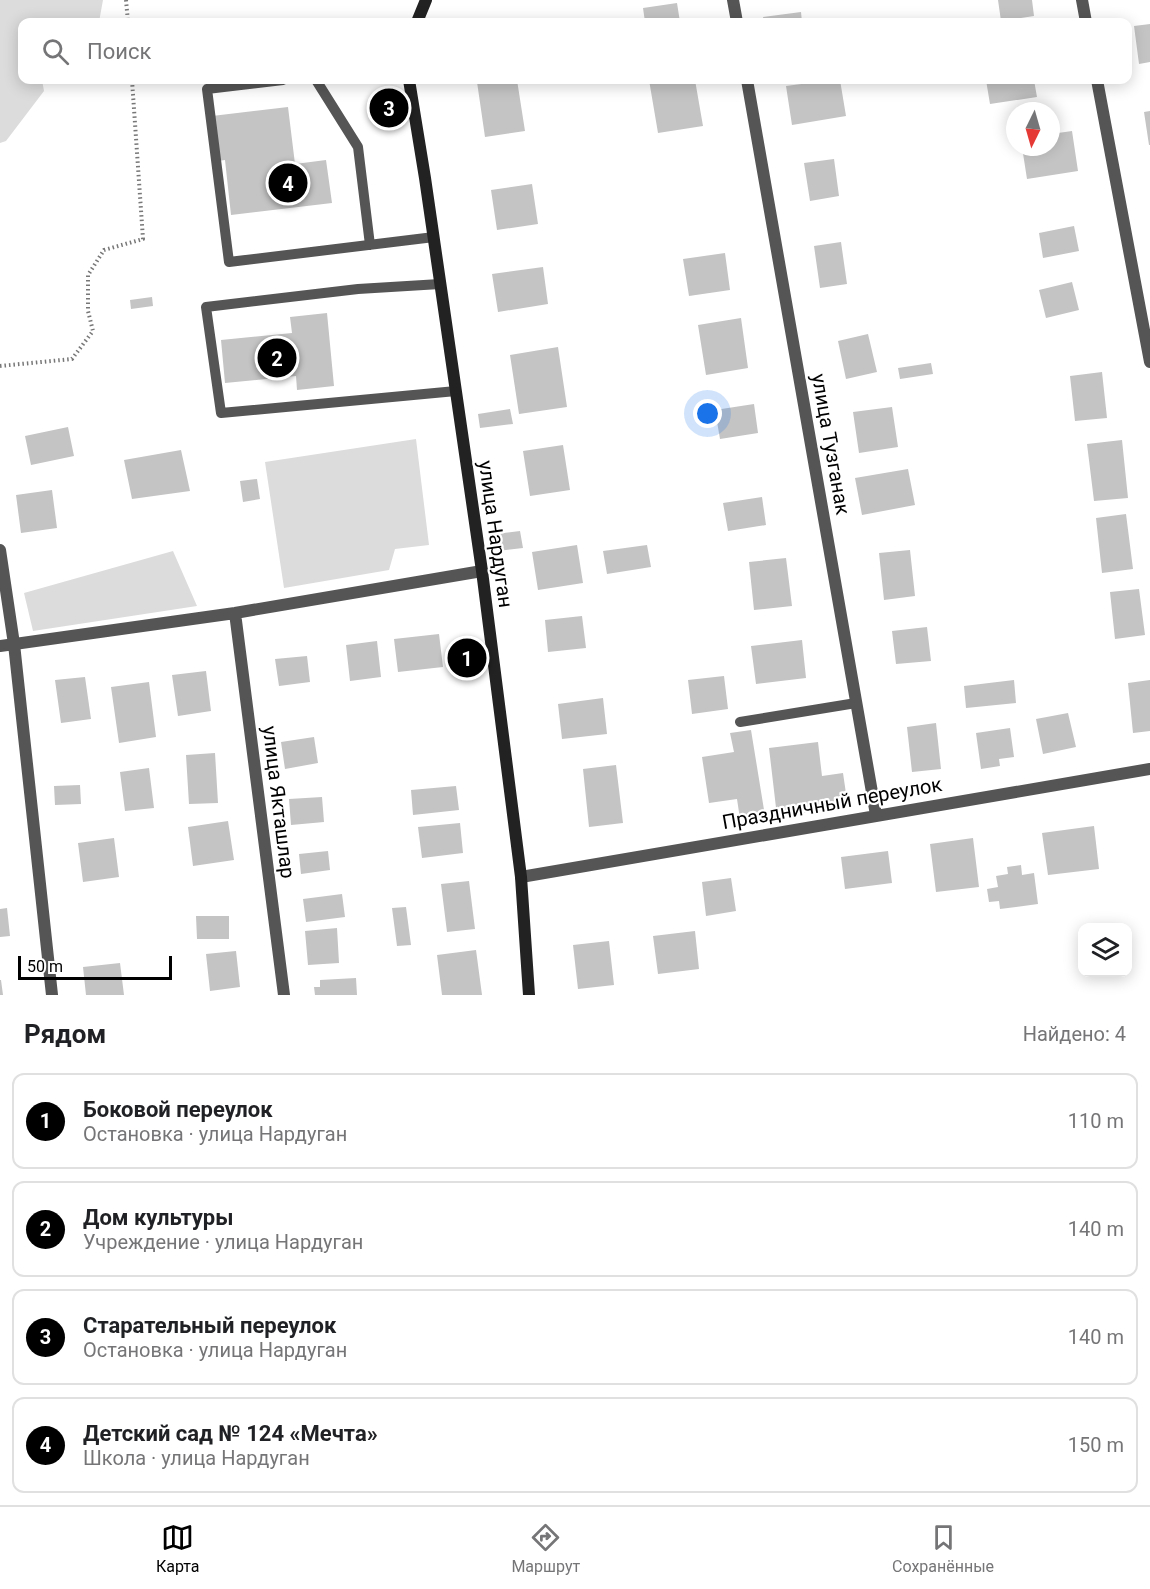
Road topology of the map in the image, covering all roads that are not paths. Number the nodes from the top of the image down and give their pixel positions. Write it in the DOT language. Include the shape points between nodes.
graph roads {
  1 [pos="426,0"];
  2 [pos="733,0"];
  3 [pos="1082,0"];
  4 [pos="419,18"];
  5 [pos="736,18"];
  6 [pos="1085,18"];
  7 [pos="249,84"];
  8 [pos="319,84"];
  9 [pos="410,84"];
  10 [pos="748,84"];
  11 [pos="1098,84"];
  12 [pos="434,237"];
  13 [pos="370,245"];
  14 [pos="440,284"];
  15 [pos="1150,362"];
  16 [pos="456,391"];
  17 [pos="0,550"];
  18 [pos="482,571"];
  19 [pos="235,613"];
  20 [pos="14,644"];
  21 [pos="0,646"];
  22 [pos="856,703"];
  23 [pos="740,722"];
  24 [pos="1150,769"];
  25 [pos="876,815"];
  26 [pos="521,877"];
  27 [pos="52,995"];
  28 [pos="284,995"];
  29 [pos="529,995"];
  1 -- 4 [label="street"];
  2 -- 5 [label="street"];
  3 -- 6 [label="street"];
  7 -- 13 [label="lane" via="207,89 228,262"];
  8 -- 13 [label="lane" via="358,147"];
  9 -- 12 [label="street, улица Нардуган"];
  10 -- 22 [label="street, улица Тузганак"];
  11 -- 15 [label="street"];
  12 -- 13 [label="lane"];
  12 -- 14 [label="street, улица Нардуган"];
  14 -- 16 [label="street, улица Нардуган"];
  14 -- 16 [label="lane" via="358,289 206,307 221,412"];
  16 -- 18 [label="street, улица Нардуган"];
  17 -- 20 [label="street"];
  18 -- 19 [label="street"];
  18 -- 26 [label="street, улица Нардуган"];
  19 -- 20 [label="street"];
  19 -- 28 [label="street, улица Якташлар"];
  20 -- 21 [label="street"];
  20 -- 27 [label="street"];
  22 -- 23 [label="lane"];
  22 -- 25 [label="street, улица Тузганак"];
  24 -- 25 [label="street, Праздничный переулок"];
  25 -- 26 [label="street, Праздничный переулок"];
  26 -- 29 [label="street, улица Нардуган"];
}
